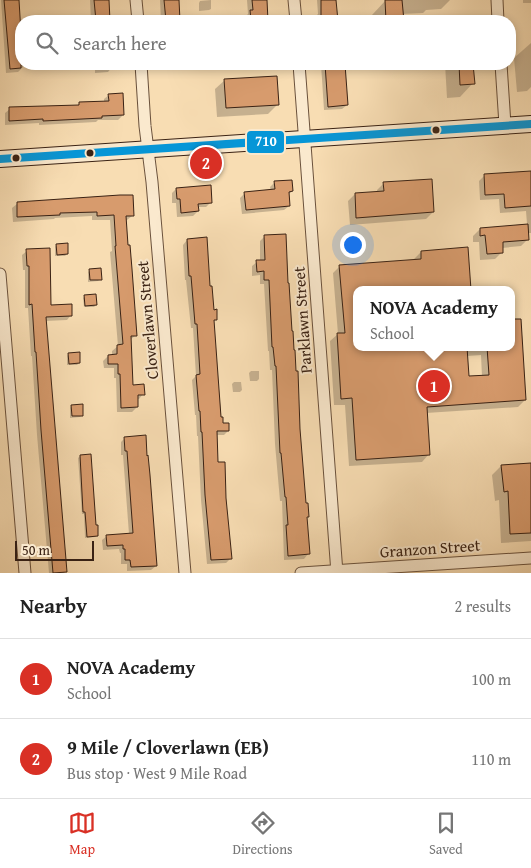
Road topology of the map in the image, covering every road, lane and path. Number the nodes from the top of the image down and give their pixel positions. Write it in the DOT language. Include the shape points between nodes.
graph roads {
  1 [pos="136,0"];
  2 [pos="294,0"];
  3 [pos="497,0"];
  4 [pos="137,15"];
  5 [pos="295,15"];
  6 [pos="498,15"];
  7 [pos="140,70"];
  8 [pos="299,70"];
  9 [pos="501,70"];
  10 [pos="531,124"];
  11 [pos="505,125"];
  12 [pos="304,139"];
  13 [pos="148,149"];
  14 [pos="0,159"];
  15 [pos="0,274"];
  16 [pos="531,558"];
  17 [pos="484,561"];
  18 [pos="337,572"];
  19 [pos="25,573"];
  20 [pos="185,573"];
  21 [pos="301,573"];
  22 [pos="485,573"];
  1 -- 4 [label="street"];
  2 -- 5 [label="street"];
  3 -- 6 [label="street"];
  7 -- 13 [label="street, Cloverlawn Street"];
  8 -- 12 [label="street, Parklawn Street"];
  9 -- 11 [label="street"];
  10 -- 11 [label="main road"];
  11 -- 12 [label="main road"];
  12 -- 13 [label="main road"];
  12 -- 18 [label="street, Parklawn Street"];
  13 -- 14 [label="main road"];
  13 -- 20 [label="street, Cloverlawn Street"];
  15 -- 19 [label="street"];
  16 -- 17 [label="street, Granzon Street"];
  17 -- 18 [label="street, Granzon Street"];
  17 -- 22 [label="street"];
  18 -- 21 [label="street, Granzon Street"];
}
